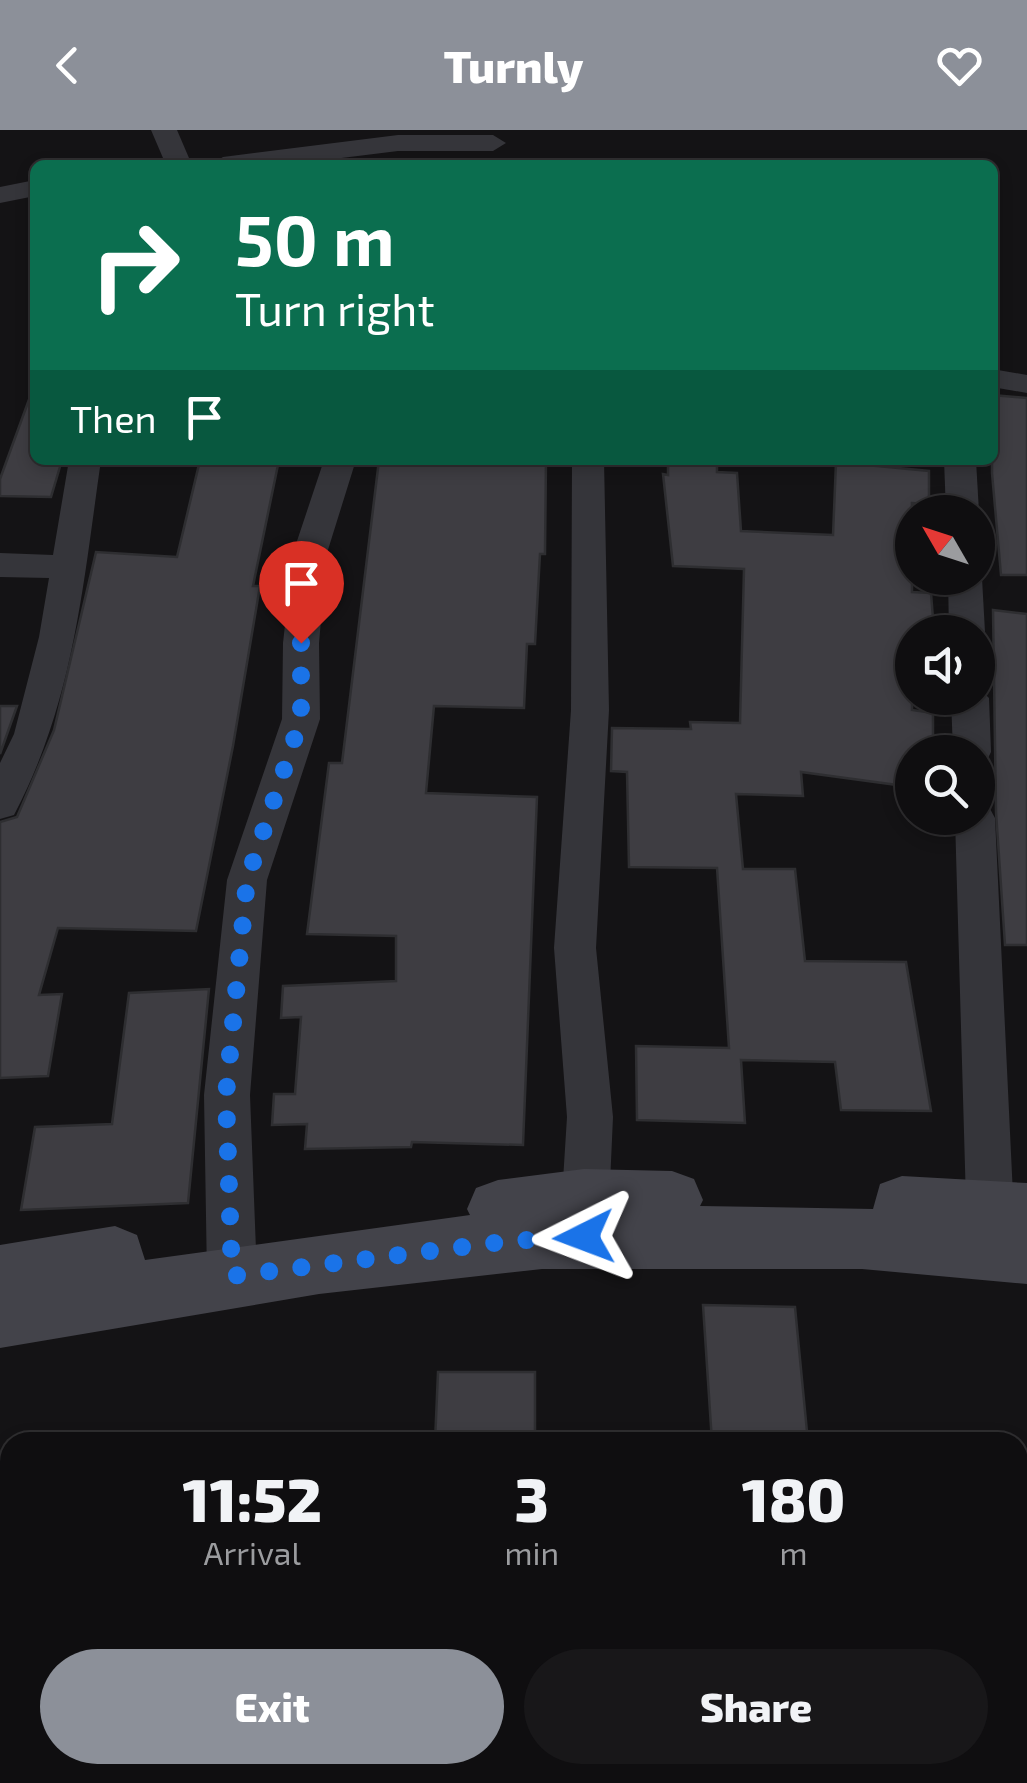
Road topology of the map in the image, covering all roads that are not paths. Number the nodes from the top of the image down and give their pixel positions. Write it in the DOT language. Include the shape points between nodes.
graph roads {
  1 [pos="164,130"];
  2 [pos="493,143"];
  3 [pos="176,160"];
  4 [pos="263,160"];
  5 [pos="30,189"];
  6 [pos="0,195"];
  7 [pos="998,379"];
  8 [pos="1027,384"];
  9 [pos="84,465"];
  10 [pos="338,465"];
  11 [pos="588,465"];
  12 [pos="960,465"];
  13 [pos="961,495"];
  14 [pos="0,566"];
  15 [pos="65,566"];
  16 [pos="0,804"];
  17 [pos="976,835"];
  18 [pos="584,1217"];
  19 [pos="1009,1230"];
  20 [pos="232,1257"];
  21 [pos="0,1276"];
  22 [pos="0,1316"];
  1 -- 3 [label="street"];
  2 -- 4 [label="street" via="398,143"];
  5 -- 6 [label="street"];
  7 -- 8 [label="street"];
  9 -- 15 [label="street"];
  10 -- 20 [label="street" via="310,554 301,719 247,880 226,1095"];
  11 -- 18 [label="street" via="590,710 575,948 590,1117"];
  12 -- 13 [label="street"];
  14 -- 15 [label="street"];
  15 -- 16 [label="street" via="57,637 33,734"];
  17 -- 19 [label="street"];
  18 -- 19 [label="street" via="801,1237 948,1241"];
  18 -- 20 [label="street" via="510,1241"];
  20 -- 21 [label="street"];
  20 -- 22 [label="street"];
}
